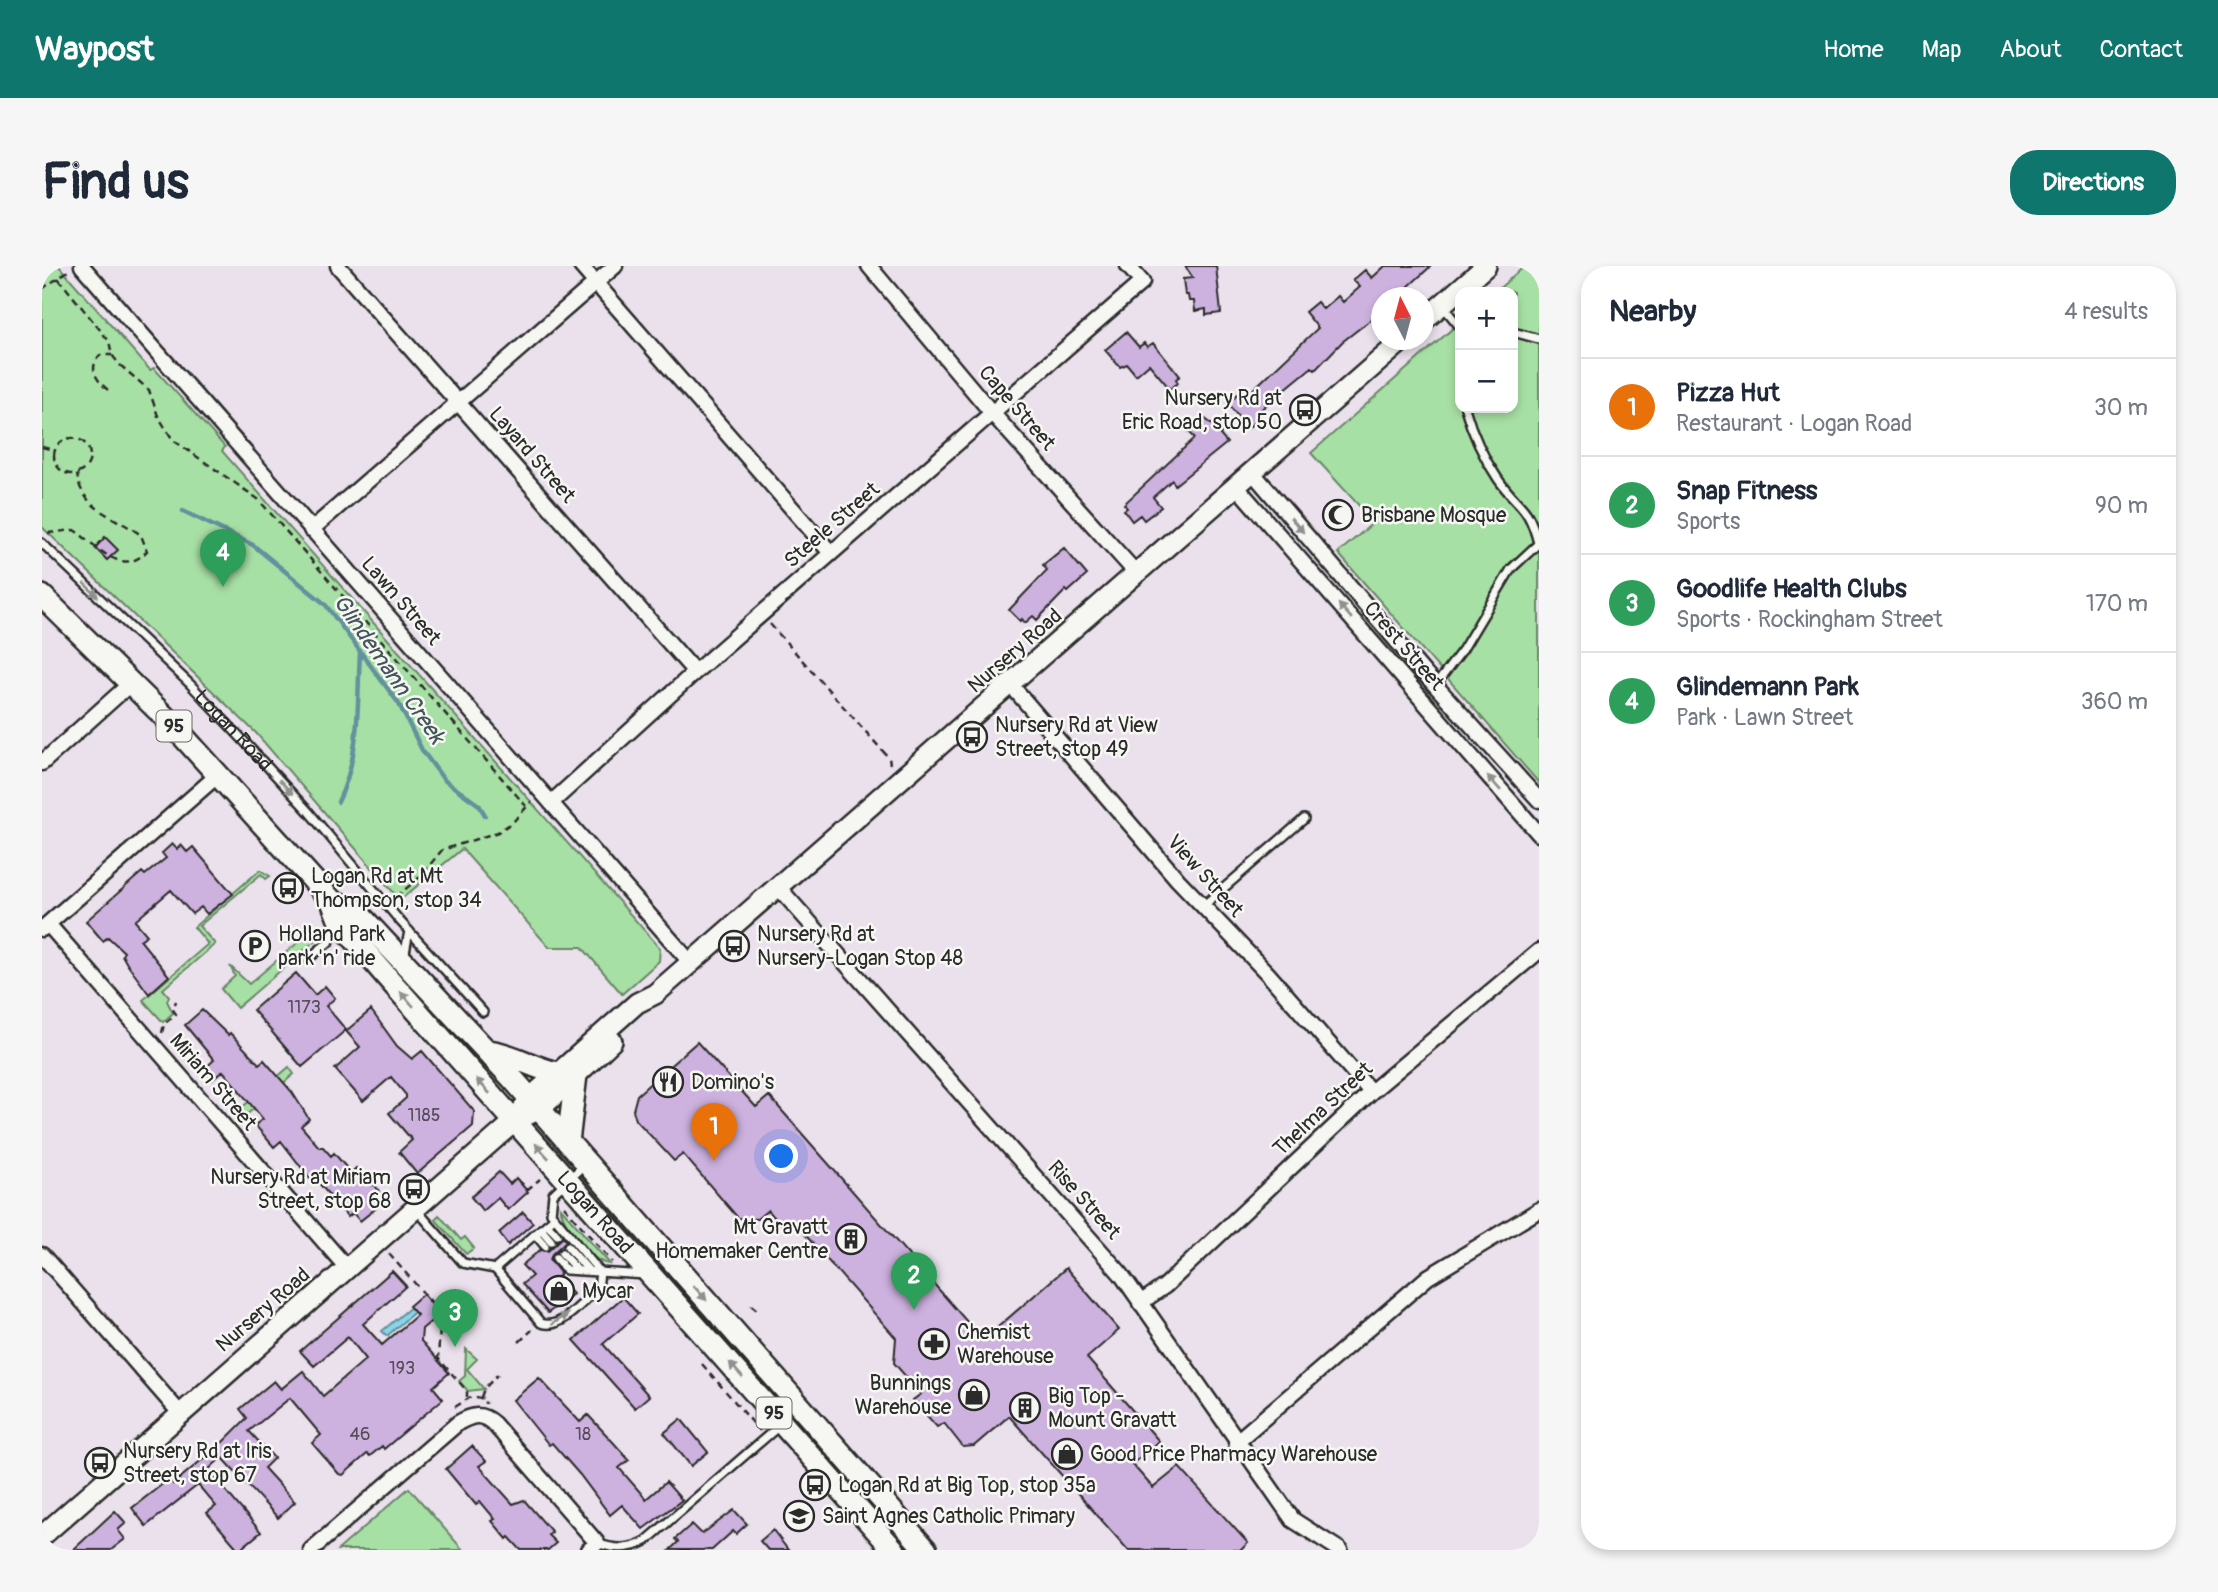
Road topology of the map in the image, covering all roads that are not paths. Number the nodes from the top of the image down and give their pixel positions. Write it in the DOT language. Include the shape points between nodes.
graph roads {
  1 [pos="338,266"];
  2 [pos="581,266"];
  3 [pos="615,266"];
  4 [pos="869,266"];
  5 [pos="1128,266"];
  6 [pos="1486,266"];
  7 [pos="77,268"];
  8 [pos="596,282"];
  9 [pos="1442,305"];
  10 [pos="1434,312"];
  11 [pos="1455,321"];
  12 [pos="1518,333"];
  13 [pos="1539,340"];
  14 [pos="1392,350"];
  15 [pos="457,402"];
  16 [pos="992,413"];
  17 [pos="1467,413"];
  18 [pos="1253,473"];
  19 [pos="1237,486"];
  20 [pos="311,530"];
  21 [pos="42,543"];
  22 [pos="1539,543"];
  23 [pos="831,553"];
  24 [pos="1138,575"];
  25 [pos="42,596"];
  26 [pos="695,672"];
  27 [pos="131,683"];
  28 [pos="1011,685"];
  29 [pos="1435,686"];
  30 [pos="42,763"];
  31 [pos="219,774"];
  32 [pos="547,798"];
  33 [pos="1539,800"];
  34 [pos="1304,820"];
  35 [pos="1539,834"];
  36 [pos="779,888"];
  37 [pos="332,901"];
  38 [pos="1203,906"];
  39 [pos="340,922"];
  40 [pos="45,926"];
  41 [pos="409,931"];
  42 [pos="1539,951"];
  43 [pos="308,959"];
  44 [pos="404,961"];
  45 [pos="691,963"];
  46 [pos="483,1012"];
  47 [pos="488,1051"];
  48 [pos="567,1074"];
  49 [pos="1371,1092"];
  50 [pos="535,1103"];
  51 [pos="515,1121"];
  52 [pos="568,1142"];
  53 [pos="587,1163"];
  54 [pos="568,1180"];
  55 [pos="416,1208"];
  56 [pos="1539,1210"];
  57 [pos="544,1226"];
  58 [pos="42,1255"];
  59 [pos="347,1268"];
  60 [pos="495,1269"];
  61 [pos="589,1271"];
  62 [pos="600,1272"];
  63 [pos="653,1276"];
  64 [pos="1140,1303"];
  65 [pos="179,1412"];
  66 [pos="782,1422"];
  67 [pos="1236,1443"];
  68 [pos="42,1536"];
  69 [pos="593,1546"];
  70 [pos="311,1550"];
  71 [pos="894,1550"];
  72 [pos="926,1550"];
  73 [pos="1340,1550"];
  1 -- 15 [label="street, Layard Street"];
  2 -- 8 [label="street"];
  3 -- 8 [label="street"];
  4 -- 16 [label="street, Cape Street"];
  5 -- 16 [label="street, Steele Street" via="1142,282"];
  6 -- 9 [label="main road"];
  7 -- 20 [label="street, Lawn Street"];
  8 -- 15 [label="street"];
  8 -- 23 [label="street"];
  9 -- 10 [label="main road"];
  9 -- 11 [label="lane"];
  12 -- 13 [label="lane"];
  14 -- 18 [label="main road, Nursery Road"];
  15 -- 20 [label="street"];
  15 -- 26 [label="street, Layard Street"];
  16 -- 23 [label="street, Steele Street"];
  16 -- 24 [label="street, Cape Street"];
  17 -- 22 [label="lane" via="1477,443 1497,478 1525,507"];
  18 -- 19 [label="main road, Nursery Road"];
  18 -- 29 [label="street, Crest Street, one-way"];
  19 -- 24 [label="main road, Nursery Road"];
  35 -- 19 [label="street, Crest Street, one-way"];
  20 -- 32 [label="street, Lawn Street"];
  21 -- 41 [label="lane, Logan Road, one-way" via="190,684 309,812"];
  22 -- 29 [label="lane" via="1511,569 1464,649"];
  23 -- 26 [label="street, Steele Street"];
  24 -- 28 [label="main road, Nursery Road"];
  25 -- 27 [label="main road, Logan Road / 95"];
  26 -- 32 [label="street, Steele Street"];
  27 -- 30 [label="street"];
  27 -- 31 [label="main road, Logan Road / 95"];
  28 -- 36 [label="main road, Nursery Road"];
  28 -- 38 [label="street, View Street"];
  29 -- 33 [label="street, Crest Street"];
  31 -- 37 [label="main road, Logan Road / 95"];
  31 -- 40 [label="street"];
  32 -- 45 [label="street, Lawn Street"];
  34 -- 38 [label="lane"];
  36 -- 45 [label="main road, Nursery Road"];
  36 -- 64 [label="street, Rise Street" via="1121,1274"];
  37 -- 39 [label="main road, Logan Road / 95"];
  37 -- 44 [label="main road, Logan Road / 95" via="355,910"];
  38 -- 49 [label="street, View Street"];
  39 -- 43 [label="lane" via="330,941"];
  51 -- 39 [label="main road, Logan Road / 95, one-way"];
  40 -- 59 [label="street, Miriam Street"];
  41 -- 44 [label="lane"];
  41 -- 46 [label="lane, Logan Road"];
  42 -- 49 [label="street, Thelma Street"];
  44 -- 47 [label="main road, Logan Road / 95"];
  45 -- 48 [label="main road, Nursery Road" via="655,994 645,1011"];
  47 -- 48 [label="main road"];
  47 -- 50 [label="main road, Logan Road / 95"];
  48 -- 50 [label="main road, Nursery Road"];
  48 -- 52 [label="main road"];
  49 -- 64 [label="street, Thelma Street" via="1165,1286"];
  50 -- 51 [label="main road, Nursery Road"];
  50 -- 52 [label="main road, Logan Road / 95"];
  54 -- 51 [label="main road, Logan Road / 95, one-way"];
  51 -- 55 [label="main road, Nursery Road"];
  52 -- 53 [label="main road, Logan Road / 95"];
  53 -- 54 [label="lane"];
  53 -- 72 [label="main road, Logan Road / 95, one-way"];
  54 -- 57 [label="lane" via="553,1194"];
  54 -- 63 [label="main road, Logan Road / 95"];
  55 -- 59 [label="main road, Nursery Road"];
  55 -- 60 [label="lane" via="463,1263"];
  56 -- 67 [label="street" via="1428,1277"];
  57 -- 57 [label="lane" via="551,1241"];
  57 -- 60 [label="lane"];
  57 -- 62 [label="lane"];
  58 -- 65 [label="street"];
  59 -- 65 [label="main road, Nursery Road"];
  60 -- 62 [label="lane, one-way" via="541,1323 549,1325 558,1323 598,1288"];
  61 -- 61 [label="lane" via="577,1270 562,1253"];
  61 -- 62 [label="lane"];
  62 -- 63 [label="lane"];
  66 -- 63 [label="main road, Logan Road / 95, one-way"];
  64 -- 67 [label="street, Rise Street"];
  65 -- 68 [label="main road, Nursery Road"];
  66 -- 69 [label="lane" via="640,1545 620,1550"];
  66 -- 71 [label="main road, Logan Road / 95"];
  67 -- 73 [label="street, Rise Street" via="1293,1520"];
  69 -- 70 [label="street" via="494,1424 475,1415 458,1423"];
}
